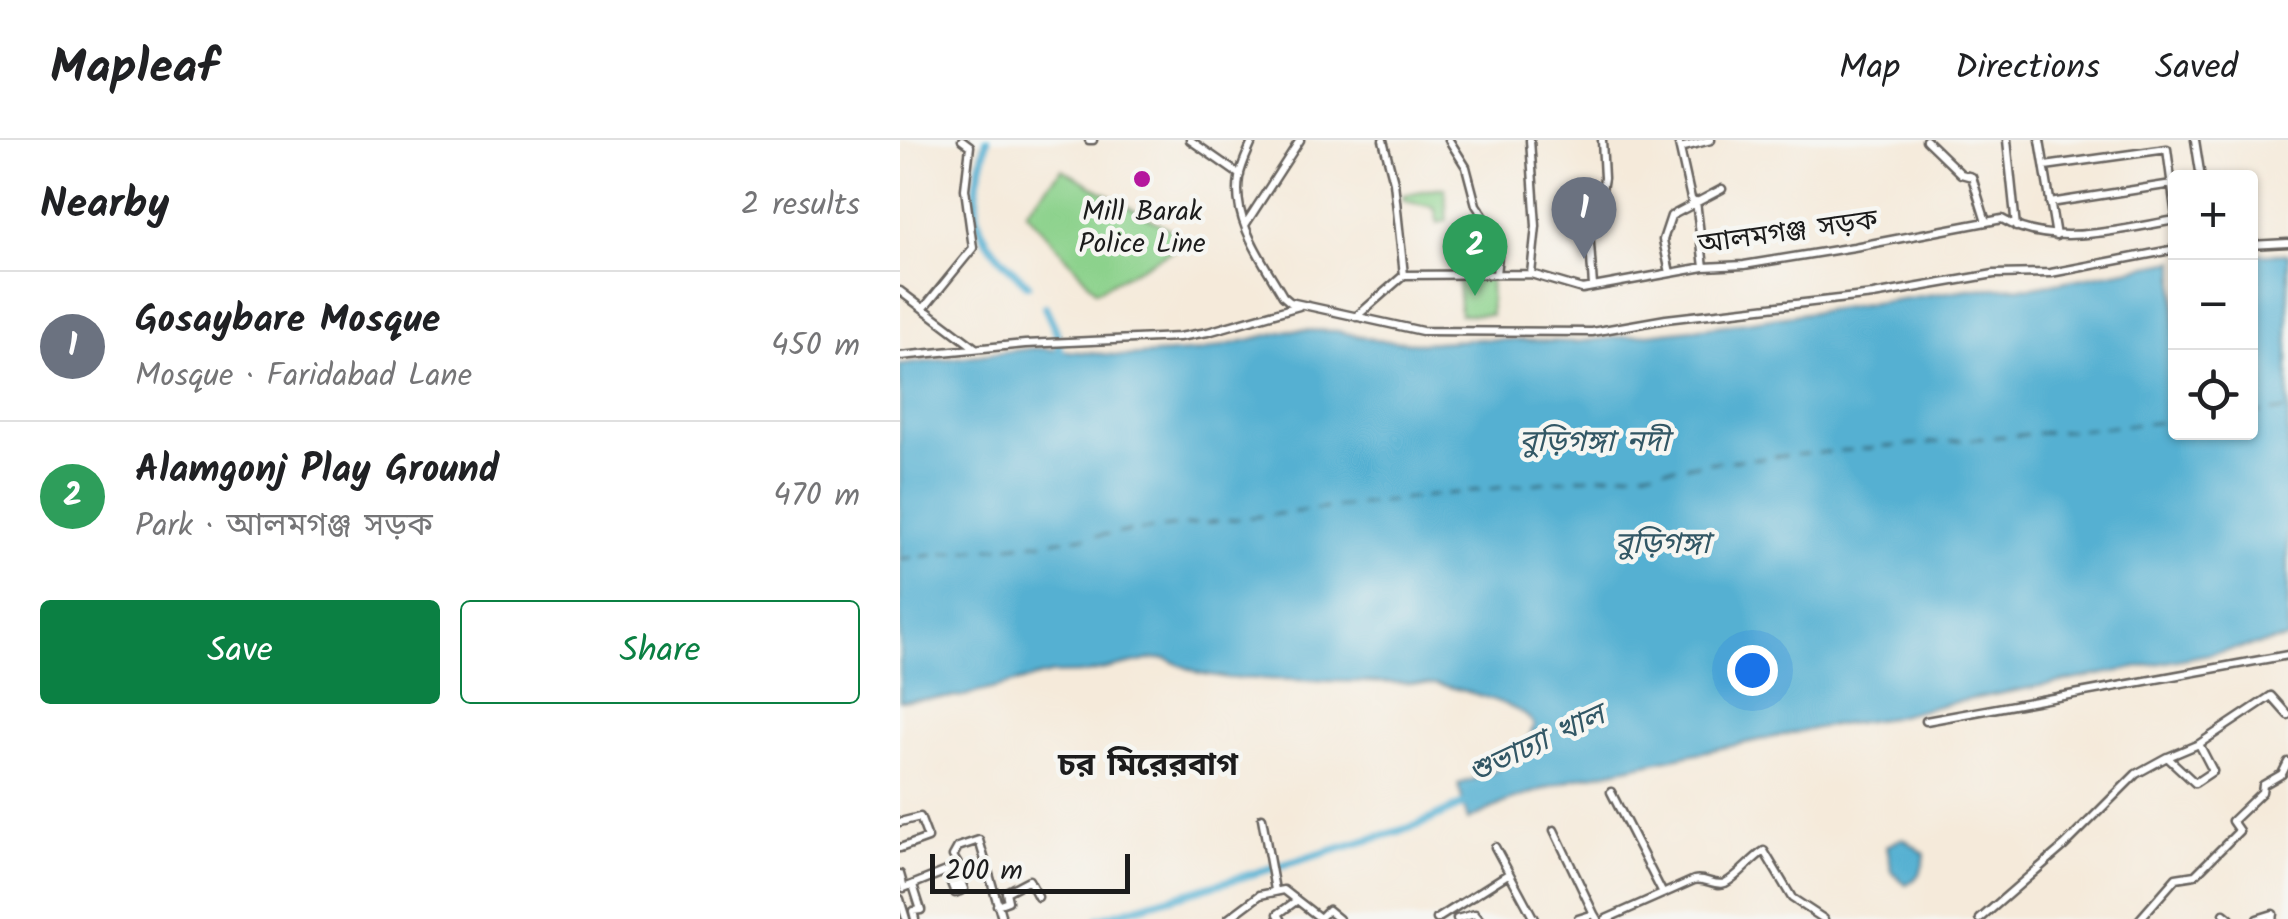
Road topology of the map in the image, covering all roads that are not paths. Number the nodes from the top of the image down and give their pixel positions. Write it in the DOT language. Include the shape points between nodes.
graph roads {
  1 [pos="962,140"];
  2 [pos="1190,140"];
  3 [pos="1253,140"];
  4 [pos="1300,140"];
  5 [pos="1382,140"];
  6 [pos="1449,140"];
  7 [pos="1530,140"];
  8 [pos="1602,140"];
  9 [pos="1712,140"];
  10 [pos="1926,140"];
  11 [pos="2007,140"];
  12 [pos="2040,140"];
  13 [pos="2195,140"];
  14 [pos="1679,144"];
  15 [pos="2045,166"];
  16 [pos="2170,170"];
  17 [pos="2200,170"];
  18 [pos="1240,175"];
  19 [pos="2168,185"];
  20 [pos="1722,189"];
  21 [pos="1694,202"];
  22 [pos="2050,203"];
  23 [pos="2168,220"];
  24 [pos="1986,222"];
  25 [pos="1245,226"];
  26 [pos="2016,228"];
  27 [pos="2056,236"];
  28 [pos="2288,242"];
  29 [pos="2258,244"];
  30 [pos="2168,251"];
  31 [pos="1704,266"];
  32 [pos="1670,273"];
  33 [pos="1496,274"];
  34 [pos="1531,274"];
  35 [pos="1404,275"];
  36 [pos="1593,286"];
  37 [pos="902,295"];
  38 [pos="1305,306"];
  39 [pos="924,308"];
  40 [pos="1356,317"];
  41 [pos="974,348"];
  42 [pos="900,356"];
  43 [pos="2288,655"];
  44 [pos="2288,715"];
  45 [pos="1926,721"];
  46 [pos="2199,744"];
  47 [pos="2168,757"];
  48 [pos="2288,762"];
  49 [pos="1611,792"];
  50 [pos="900,822"];
  51 [pos="1262,822"];
  52 [pos="1554,830"];
  53 [pos="1495,847"];
  54 [pos="900,848"];
  55 [pos="952,871"];
  56 [pos="900,874"];
  57 [pos="1508,874"];
  58 [pos="913,885"];
  59 [pos="1275,887"];
  60 [pos="960,891"];
  61 [pos="1662,892"];
  62 [pos="1038,897"];
  63 [pos="900,899"];
  64 [pos="1296,902"];
  65 [pos="997,905"];
  66 [pos="1001,915"];
  67 [pos="1595,916"];
  68 [pos="908,918"];
  69 [pos="1228,919"];
  70 [pos="1281,919"];
  71 [pos="1339,919"];
  72 [pos="1437,919"];
  73 [pos="1457,919"];
  74 [pos="1479,919"];
  75 [pos="1534,919"];
  76 [pos="1578,919"];
  77 [pos="1606,919"];
  78 [pos="1824,919"];
  79 [pos="1980,919"];
  80 [pos="2140,919"];
  81 [pos="2257,919"];
  82 [pos="2272,919"];
  1 -- 39 [label="street" via="970,146 965,189 973,248"];
  2 -- 18 [label="street"];
  3 -- 18 [label="street"];
  4 -- 25 [label="street"];
  5 -- 35 [label="street" via="1394,182"];
  6 -- 33 [label="street" via="1494,232"];
  7 -- 34 [label="street" via="1536,226"];
  8 -- 36 [label="street" via="1604,178 1590,230"];
  9 -- 14 [label="street"];
  10 -- 24 [label="street" via="1972,177"];
  11 -- 26 [label="street"];
  12 -- 15 [label="street"];
  13 -- 17 [label="street"];
  14 -- 21 [label="street"];
  15 -- 16 [label="street" via="2167,149"];
  15 -- 22 [label="street"];
  18 -- 25 [label="street"];
  19 -- 22 [label="street"];
  20 -- 21 [label="street"];
  21 -- 31 [label="street"];
  21 -- 32 [label="street" via="1671,216 1666,228"];
  22 -- 27 [label="street"];
  23 -- 27 [label="street, আলমগঞ্জ সড়ক"];
  24 -- 26 [label="street, আলমগঞ্জ সড়ক" via="2002,220"];
  24 -- 31 [label="street, আলমগঞ্জ সড়ক"];
  25 -- 38 [label="street" via="1283,296"];
  26 -- 27 [label="street, আলমগঞ্জ সড়ক"];
  28 -- 29 [label="street"];
  30 -- 40 [label="street" via="2052,273 1994,274 1592,332 1407,330"];
  31 -- 32 [label="street, আলমগঞ্জ সড়ক"];
  32 -- 36 [label="street, আলমগঞ্জ সড়ক"];
  33 -- 34 [label="street, আলমগঞ্জ সড়ক"];
  33 -- 35 [label="street, আলমগঞ্জ সড়ক"];
  34 -- 36 [label="street, আলমগঞ্জ সড়ক" via="1573,288"];
  35 -- 40 [label="street"];
  37 -- 39 [label="street"];
  38 -- 40 [label="street"];
  38 -- 41 [label="street" via="1151,340"];
  39 -- 41 [label="street"];
  41 -- 42 [label="street"];
  43 -- 45 [label="street"];
  44 -- 46 [label="street" via="2271,696"];
  46 -- 47 [label="street"];
  46 -- 47 [label="street" via="2214,770 2195,783"];
  47 -- 79 [label="street" via="2136,774"];
  48 -- 80 [label="street" via="2232,820 2240,831 2195,875 2176,878"];
  49 -- 61 [label="street"];
  50 -- 54 [label="street" via="920,817 928,838"];
  51 -- 59 [label="street"];
  52 -- 67 [label="street"];
  53 -- 57 [label="street"];
  55 -- 58 [label="street"];
  55 -- 60 [label="street"];
  55 -- 65 [label="street" via="958,847 979,840"];
  56 -- 58 [label="street" via="904,888"];
  57 -- 72 [label="street"];
  57 -- 75 [label="street"];
  58 -- 68 [label="street" via="920,910"];
  59 -- 64 [label="street"];
  59 -- 69 [label="street"];
  61 -- 77 [label="street"];
  61 -- 78 [label="street" via="1704,878 1725,883 1764,851 1792,898"];
  62 -- 65 [label="street" via="1029,880"];
  63 -- 68 [label="street"];
  64 -- 70 [label="street" via="1278,914"];
  64 -- 71 [label="street" via="1320,918 1328,910"];
  65 -- 66 [label="street"];
  67 -- 76 [label="street"];
  73 -- 74 [label="street"];
  81 -- 82 [label="street" via="2273,914"];
}
